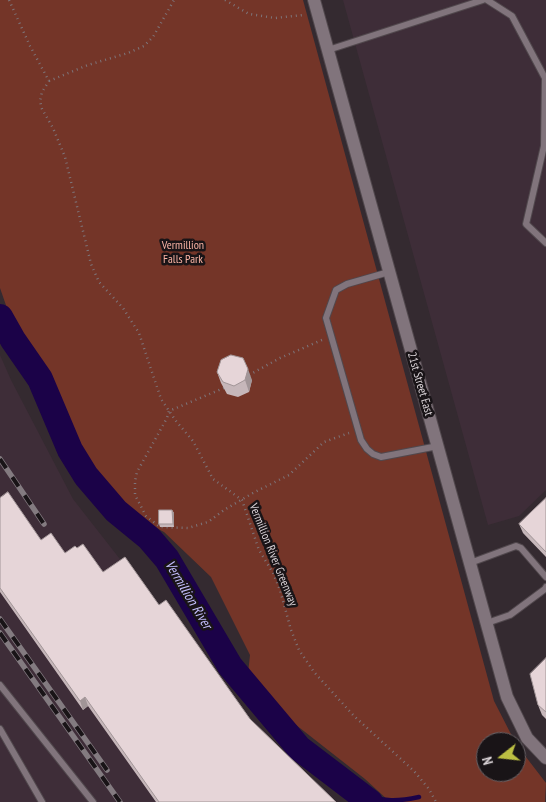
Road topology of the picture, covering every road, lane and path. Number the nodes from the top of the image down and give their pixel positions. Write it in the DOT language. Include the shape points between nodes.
graph roads {
  1 [pos="9,0"];
  2 [pos="174,0"];
  3 [pos="225,0"];
  4 [pos="314,0"];
  5 [pos="483,0"];
  6 [pos="487,0"];
  7 [pos="303,15"];
  8 [pos="328,50"];
  9 [pos="49,81"];
  10 [pos="546,244"];
  11 [pos="389,272"];
  12 [pos="331,337"];
  13 [pos="250,375"];
  14 [pos="224,388"];
  15 [pos="168,411"];
  16 [pos="357,430"];
  17 [pos="438,446"];
  18 [pos="242,500"];
  19 [pos="470,563"];
  20 [pos="546,577"];
  21 [pos="546,586"];
  22 [pos="486,623"];
  23 [pos="0,685"];
  24 [pos="3,694"];
  25 [pos="0,729"];
  26 [pos="546,758"];
  27 [pos="42,802"];
  28 [pos="93,802"];
  29 [pos="436,802"];
  1 -- 9 [label="path"];
  2 -- 9 [label="path" via="153,37 144,46"];
  3 -- 7 [label="path" via="249,14 275,18"];
  4 -- 8 [label="street, 21st Street East"];
  5 -- 8 [label="lane"];
  6 -- 10 [label="lane" via="512,16 546,78 544,146 526,224"];
  8 -- 11 [label="street, 21st Street East"];
  9 -- 15 [label="path, Vermillion River Greenway" via="42,92 42,109 65,157 92,264 99,282 123,308 139,333 160,398"];
  11 -- 12 [label="lane" via="336,290 326,318"];
  11 -- 17 [label="street, 21st Street East"];
  12 -- 13 [label="path" via="292,352"];
  12 -- 16 [label="lane"];
  14 -- 15 [label="path"];
  15 -- 18 [label="path, Vermillion River Greenway" via="192,441 213,479"];
  15 -- 18 [label="path" via="135,481 135,494 146,516 160,527 188,528 208,522"];
  16 -- 17 [label="lane" via="367,449 381,457"];
  16 -- 18 [label="path" via="324,442 289,476"];
  17 -- 19 [label="street, 21st Street East"];
  18 -- 29 [label="path, Vermillion River Greenway" via="259,550 280,590 291,630 307,662 331,693 414,771"];
  19 -- 20 [label="lane" via="516,546"];
  19 -- 22 [label="street, 21st Street East"];
  21 -- 22 [label="lane" via="510,615"];
  22 -- 26 [label="street, 21st Street East" via="507,697 528,738"];
  23 -- 24 [label="lane"];
  24 -- 28 [label="lane"];
  25 -- 27 [label="lane"];
}
